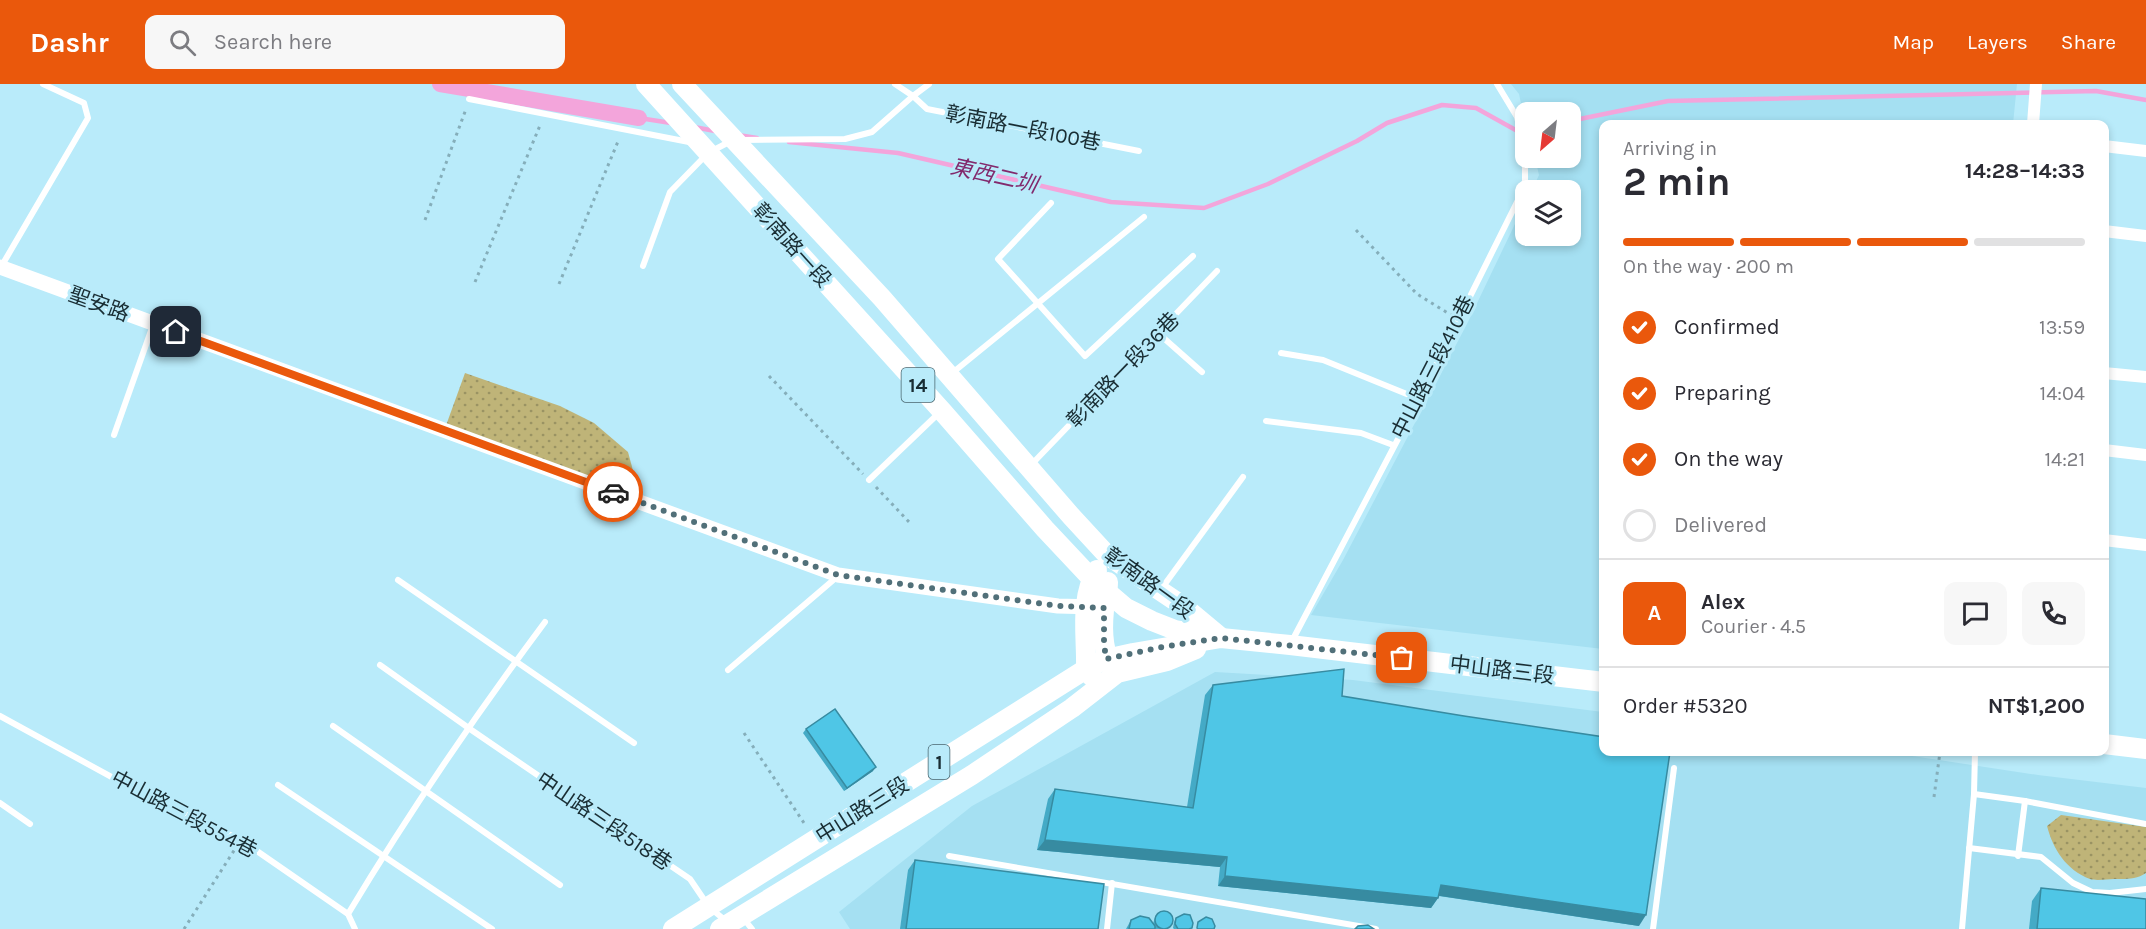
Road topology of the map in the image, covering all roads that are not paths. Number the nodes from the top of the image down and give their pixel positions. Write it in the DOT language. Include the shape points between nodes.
graph roads {
  1 [pos="44,84"];
  2 [pos="646,84"];
  3 [pos="682,84"];
  4 [pos="895,84"];
  5 [pos="929,84"];
  6 [pos="1497,84"];
  7 [pos="2036,84"];
  8 [pos="913,96"];
  9 [pos="470,99"];
  10 [pos="2033,120"];
  11 [pos="733,140"];
  12 [pos="2109,147"];
  13 [pos="1139,151"];
  14 [pos="2146,151"];
  15 [pos="708,153"];
  16 [pos="1051,203"];
  17 [pos="1144,218"];
  18 [pos="2109,232"];
  19 [pos="2146,236"];
  20 [pos="1193,256"];
  21 [pos="643,266"];
  22 [pos="1,267"];
  23 [pos="1216,271"];
  24 [pos="1038,303"];
  25 [pos="153,324"];
  26 [pos="1158,333"];
  27 [pos="1281,353"];
  28 [pos="1202,372"];
  29 [pos="2109,373"];
  30 [pos="949,376"];
  31 [pos="2146,377"];
  32 [pos="1419,399"];
  33 [pos="942,411"];
  34 [pos="1266,421"];
  35 [pos="114,435"];
  36 [pos="1393,445"];
  37 [pos="2109,451"];
  38 [pos="2146,455"];
  39 [pos="1029,468"];
  40 [pos="1243,477"];
  41 [pos="868,480"];
  42 [pos="2109,540"];
  43 [pos="2146,544"];
  44 [pos="1107,555"];
  45 [pos="838,575"];
  46 [pos="1092,579"];
  47 [pos="398,580"];
  48 [pos="1160,591"];
  49 [pos="1099,603"];
  50 [pos="545,622"];
  51 [pos="1221,638"];
  52 [pos="1290,645"];
  53 [pos="516,662"];
  54 [pos="380,665"];
  55 [pos="1111,666"];
  56 [pos="728,669"];
  57 [pos="1086,669"];
  58 [pos="1599,681"];
  59 [pos="1098,687"];
  60 [pos="0,716"];
  61 [pos="333,726"];
  62 [pos="470,729"];
  63 [pos="634,743"];
  64 [pos="2109,745"];
  65 [pos="2146,749"];
  66 [pos="1975,756"];
  67 [pos="1674,768"];
  68 [pos="278,785"];
  69 [pos="427,792"];
  70 [pos="1974,794"];
  71 [pos="2025,801"];
  72 [pos="0,803"];
  73 [pos="30,824"];
  74 [pos="2146,824"];
  75 [pos="1969,848"];
  76 [pos="383,855"];
  77 [pos="949,856"];
  78 [pos="2018,856"];
  79 [pos="1112,883"];
  80 [pos="560,885"];
  81 [pos="2146,889"];
  82 [pos="709,907"];
  83 [pos="348,914"];
  84 [pos="736,924"];
  85 [pos="355,929"];
  86 [pos="492,929"];
  87 [pos="673,929"];
  88 [pos="1107,929"];
  89 [pos="1376,929"];
  90 [pos="1653,929"];
  91 [pos="1962,929"];
  1 -- 22 [label="lane" via="84,103 88,118"];
  2 -- 15 [label="main road, 彰南路一段 / 14"];
  3 -- 11 [label="main road, 彰南路一段 / 14"];
  4 -- 8 [label="lane"];
  5 -- 8 [label="lane, 彰南路一段100巷"];
  6 -- 32 [label="lane, 中山路三段410巷" via="1517,117 1525,150 1525,186"];
  7 -- 10 [label="street"];
  8 -- 11 [label="lane, 彰南路一段100巷" via="872,132 845,139"];
  8 -- 13 [label="lane, 彰南路一段100巷" via="927,109"];
  9 -- 15 [label="lane" via="686,140"];
  11 -- 15 [label="lane, 彰南路一段100巷"];
  11 -- 30 [label="main road, 彰南路一段 / 14" via="866,280"];
  12 -- 14 [label="street"];
  15 -- 21 [label="lane, 彰南路一段100巷" via="670,192"];
  15 -- 33 [label="main road, 彰南路一段 / 14"];
  16 -- 24 [label="lane" via="998,259"];
  17 -- 24 [label="lane"];
  18 -- 19 [label="street"];
  20 -- 24 [label="lane" via="1085,356"];
  22 -- 25 [label="street, 聖安路"];
  23 -- 26 [label="lane, 彰南路一段36巷"];
  24 -- 30 [label="lane"];
  25 -- 35 [label="lane"];
  25 -- 45 [label="street, 聖安路"];
  26 -- 28 [label="lane"];
  26 -- 39 [label="lane, 彰南路一段36巷"];
  27 -- 32 [label="lane" via="1323,360"];
  29 -- 31 [label="street"];
  30 -- 39 [label="main road, 彰南路一段 / 14"];
  32 -- 36 [label="lane, 中山路三段410巷"];
  33 -- 41 [label="lane"];
  33 -- 46 [label="main road, 彰南路一段 / 14"];
  34 -- 36 [label="lane" via="1361,433"];
  36 -- 52 [label="lane, 中山路三段410巷"];
  37 -- 38 [label="street"];
  39 -- 44 [label="main road, 彰南路一段 / 14"];
  40 -- 48 [label="lane"];
  42 -- 43 [label="street"];
  44 -- 46 [label="main road"];
  44 -- 48 [label="main road, 彰南路一段 / 14"];
  44 -- 49 [label="main road"];
  45 -- 49 [label="street, 聖安路" via="1058,606"];
  45 -- 56 [label="lane"];
  46 -- 49 [label="main road"];
  47 -- 53 [label="lane"];
  48 -- 51 [label="main road, 彰南路一段 / 14"];
  49 -- 51 [label="main road, 彰南路一段" via="1126,608 1175,630"];
  49 -- 55 [label="main road"];
  49 -- 57 [label="main road"];
  50 -- 53 [label="lane"];
  51 -- 52 [label="main road, 中山路三段 / 1"];
  51 -- 55 [label="main road, 中山路三段 / 1" via="1162,647"];
  52 -- 58 [label="main road, 中山路三段 / 1"];
  53 -- 62 [label="lane"];
  53 -- 63 [label="lane"];
  54 -- 62 [label="lane, 中山路三段518巷"];
  55 -- 57 [label="main road, 中山路三段 / 1"];
  55 -- 59 [label="main road, 中山路三段 / 1"];
  57 -- 59 [label="main road"];
  57 -- 82 [label="main road, 中山路三段 / 1"];
  59 -- 84 [label="main road, 中山路三段 / 1" via="972,775"];
  60 -- 83 [label="lane, 中山路三段554巷" via="150,798 241,840"];
  61 -- 69 [label="lane"];
  62 -- 69 [label="lane"];
  62 -- 82 [label="lane, 中山路三段518巷" via="690,879"];
  64 -- 65 [label="main road"];
  66 -- 70 [label="lane"];
  67 -- 90 [label="lane"];
  68 -- 76 [label="lane"];
  69 -- 76 [label="lane"];
  69 -- 80 [label="lane"];
  70 -- 71 [label="lane"];
  70 -- 75 [label="lane"];
  71 -- 74 [label="lane"];
  71 -- 78 [label="lane"];
  72 -- 73 [label="lane"];
  75 -- 78 [label="lane"];
  75 -- 91 [label="lane"];
  76 -- 83 [label="lane"];
  76 -- 86 [label="lane"];
  77 -- 79 [label="lane"];
  78 -- 81 [label="lane" via="2041,857 2073,883 2092,892"];
  79 -- 88 [label="lane"];
  79 -- 89 [label="lane"];
  82 -- 84 [label="lane, 中山路三段518巷"];
  82 -- 87 [label="main road, 中山路三段 / 1"];
  83 -- 85 [label="lane"];
}
